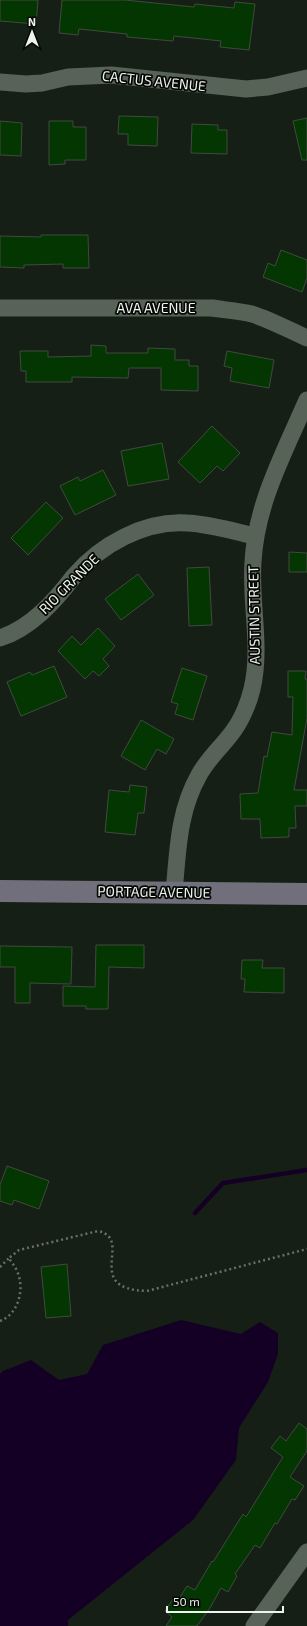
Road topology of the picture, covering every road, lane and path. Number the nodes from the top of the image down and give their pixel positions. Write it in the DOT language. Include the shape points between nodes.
graph roads {
  1 [pos="307,78"];
  2 [pos="0,82"];
  3 [pos="0,308"];
  4 [pos="307,338"];
  5 [pos="307,400"];
  6 [pos="256,536"];
  7 [pos="0,638"];
  8 [pos="0,891"];
  9 [pos="174,892"];
  10 [pos="307,894"];
  11 [pos="307,1249"];
  12 [pos="8,1258"];
  13 [pos="0,1267"];
  14 [pos="0,1321"];
  15 [pos="307,1552"];
  16 [pos="254,1626"];
  1 -- 2 [label="street, CACTUS AVENUE" via="246,89 111,75 68,77 42,83"];
  3 -- 4 [label="street, AVA AVENUE" via="212,308 253,314"];
  5 -- 6 [label="street, AUSTIN STREET" via="272,479"];
  6 -- 7 [label="street, RIO GRANDE" via="186,522 139,531 116,541 96,555 56,599 29,623"];
  6 -- 9 [label="street, AUSTIN STREET" via="253,570 256,666 252,690 234,730 214,753 189,795 182,814"];
  8 -- 9 [label="street, PORTAGE AVENUE"];
  9 -- 10 [label="street, PORTAGE AVENUE"];
  11 -- 12 [label="path" via="147,1290 123,1287 113,1278 111,1238 106,1233 98,1231 19,1250"];
  12 -- 13 [label="path"];
  12 -- 14 [label="path" via="17,1270 21,1282 21,1295 15,1309"];
  15 -- 16 [label="street"];
}
